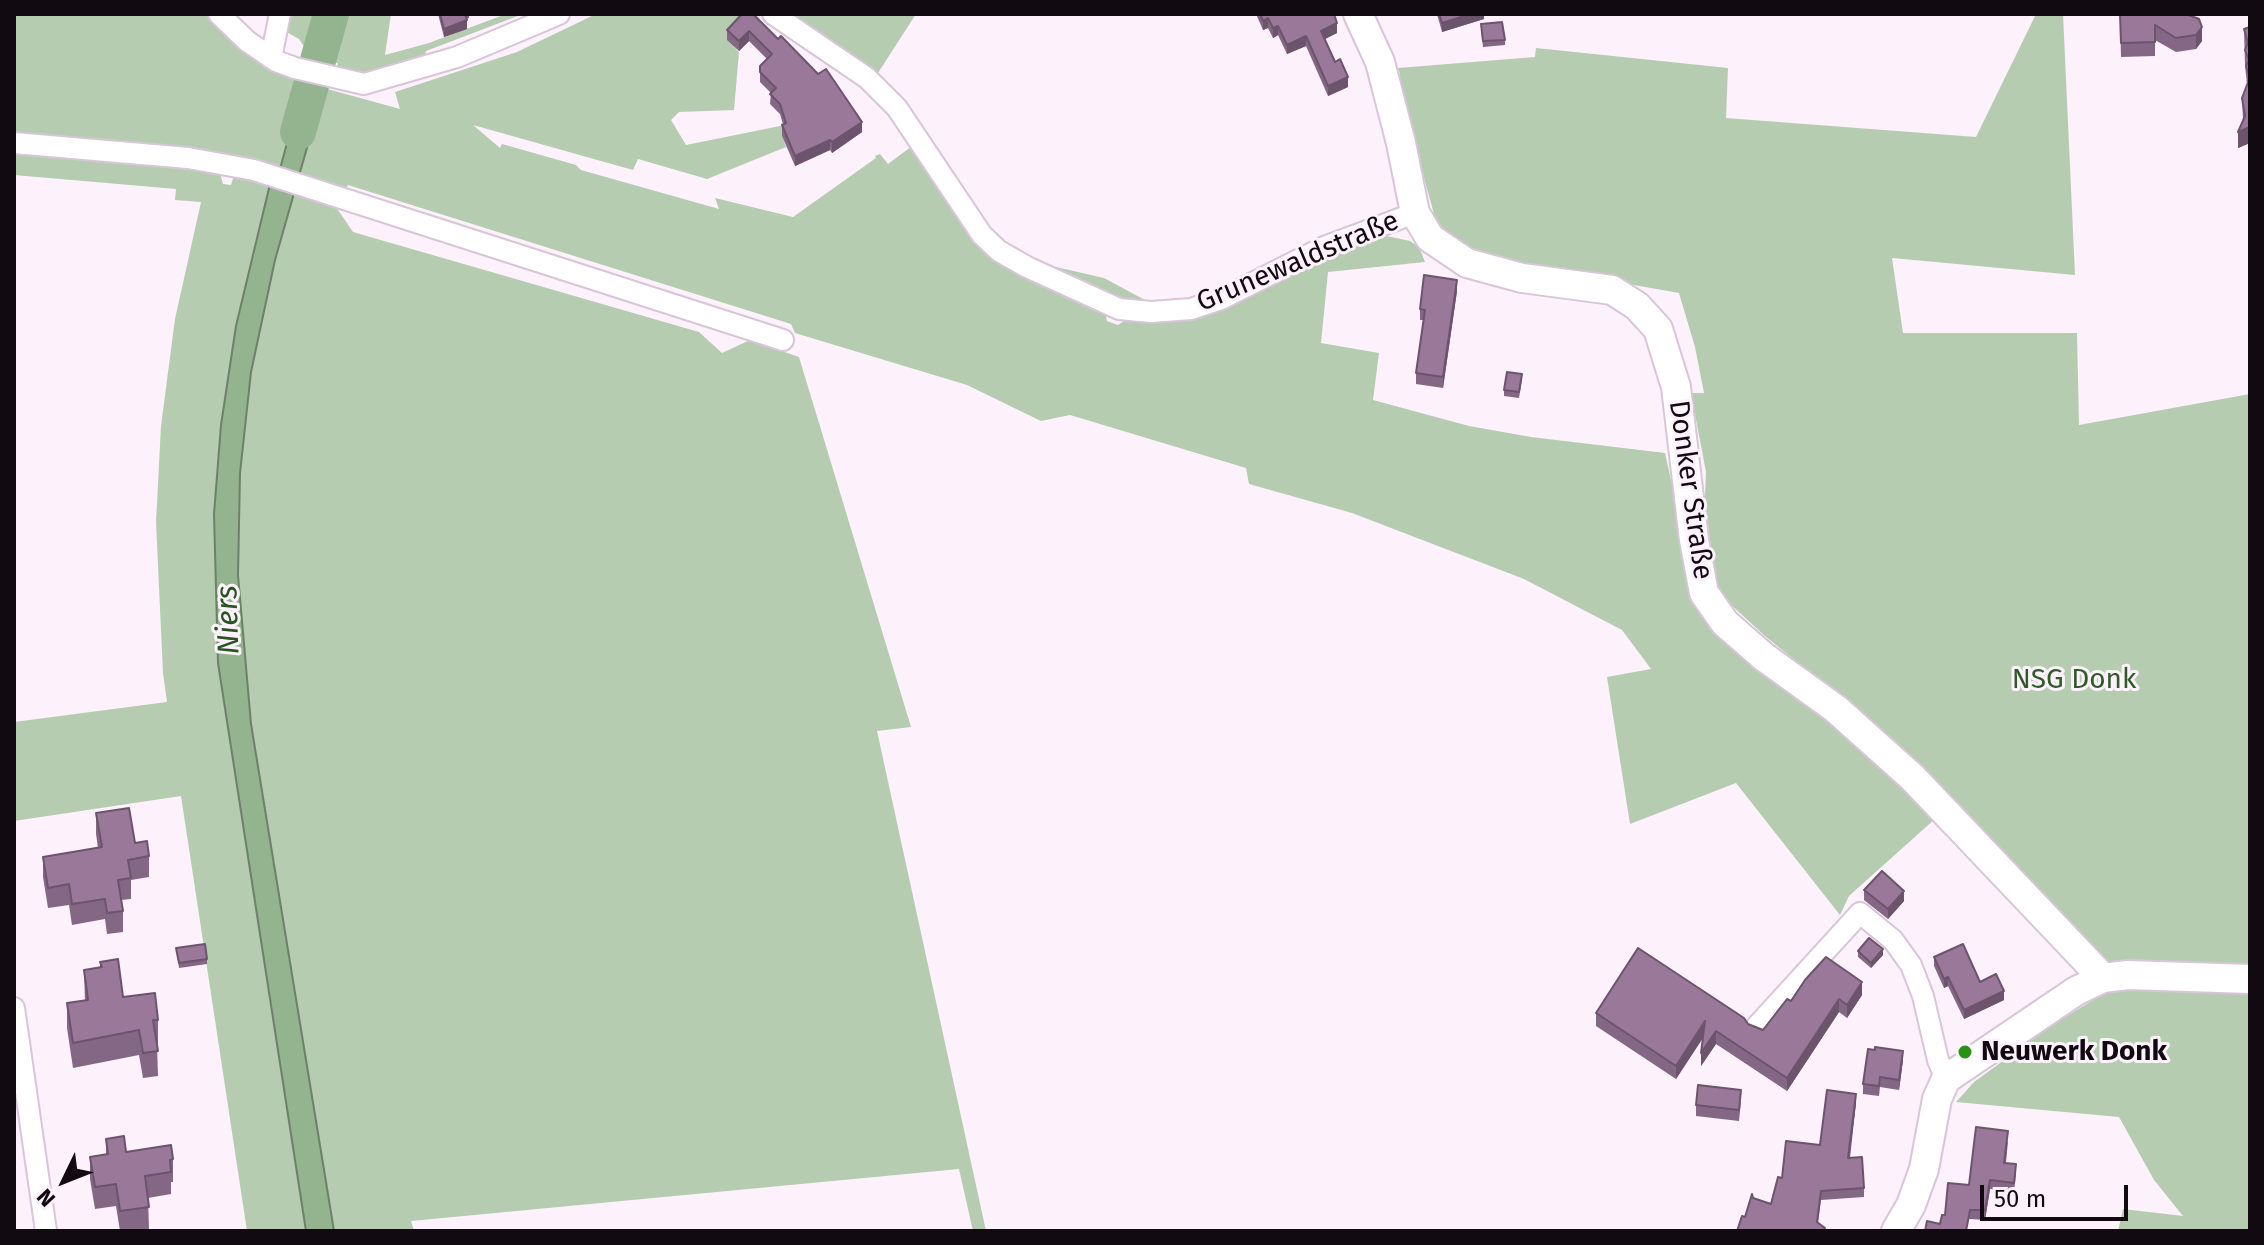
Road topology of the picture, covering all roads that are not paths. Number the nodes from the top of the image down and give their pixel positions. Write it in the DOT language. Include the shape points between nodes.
graph roads {
  1 [pos="219,14"];
  2 [pos="280,14"];
  3 [pos="559,14"];
  4 [pos="773,14"];
  5 [pos="1358,14"];
  6 [pos="272,51"];
  7 [pos="14,143"];
  8 [pos="1415,213"];
  9 [pos="783,340"];
  10 [pos="2103,978"];
  11 [pos="2250,979"];
  12 [pos="14,1008"];
  13 [pos="1756,1027"];
  14 [pos="1946,1079"];
  15 [pos="46,1231"];
  16 [pos="1896,1231"];
  1 -- 6 [label="street" via="247,41"];
  2 -- 6 [label="street"];
  3 -- 6 [label="street" via="457,57 375,83 351,83 295,68"];
  4 -- 8 [label="street, Grunewaldstraße" via="867,78 897,108 982,235 999,251 1119,309 1151,312 1201,306 1324,247"];
  5 -- 8 [label="street, Donker Straße" via="1380,62"];
  7 -- 9 [label="street" via="188,158 269,174"];
  8 -- 10 [label="street, Donker Straße" via="1430,238 1467,263 1522,278 1612,290 1658,329 1676,387 1704,593 1725,623 1836,709 1913,778"];
  10 -- 11 [label="street"];
  10 -- 14 [label="street"];
  12 -- 15 [label="street"];
  13 -- 14 [label="street" via="1860,913 1893,940 1911,965"];
  14 -- 16 [label="street" via="1924,1169"];
}
